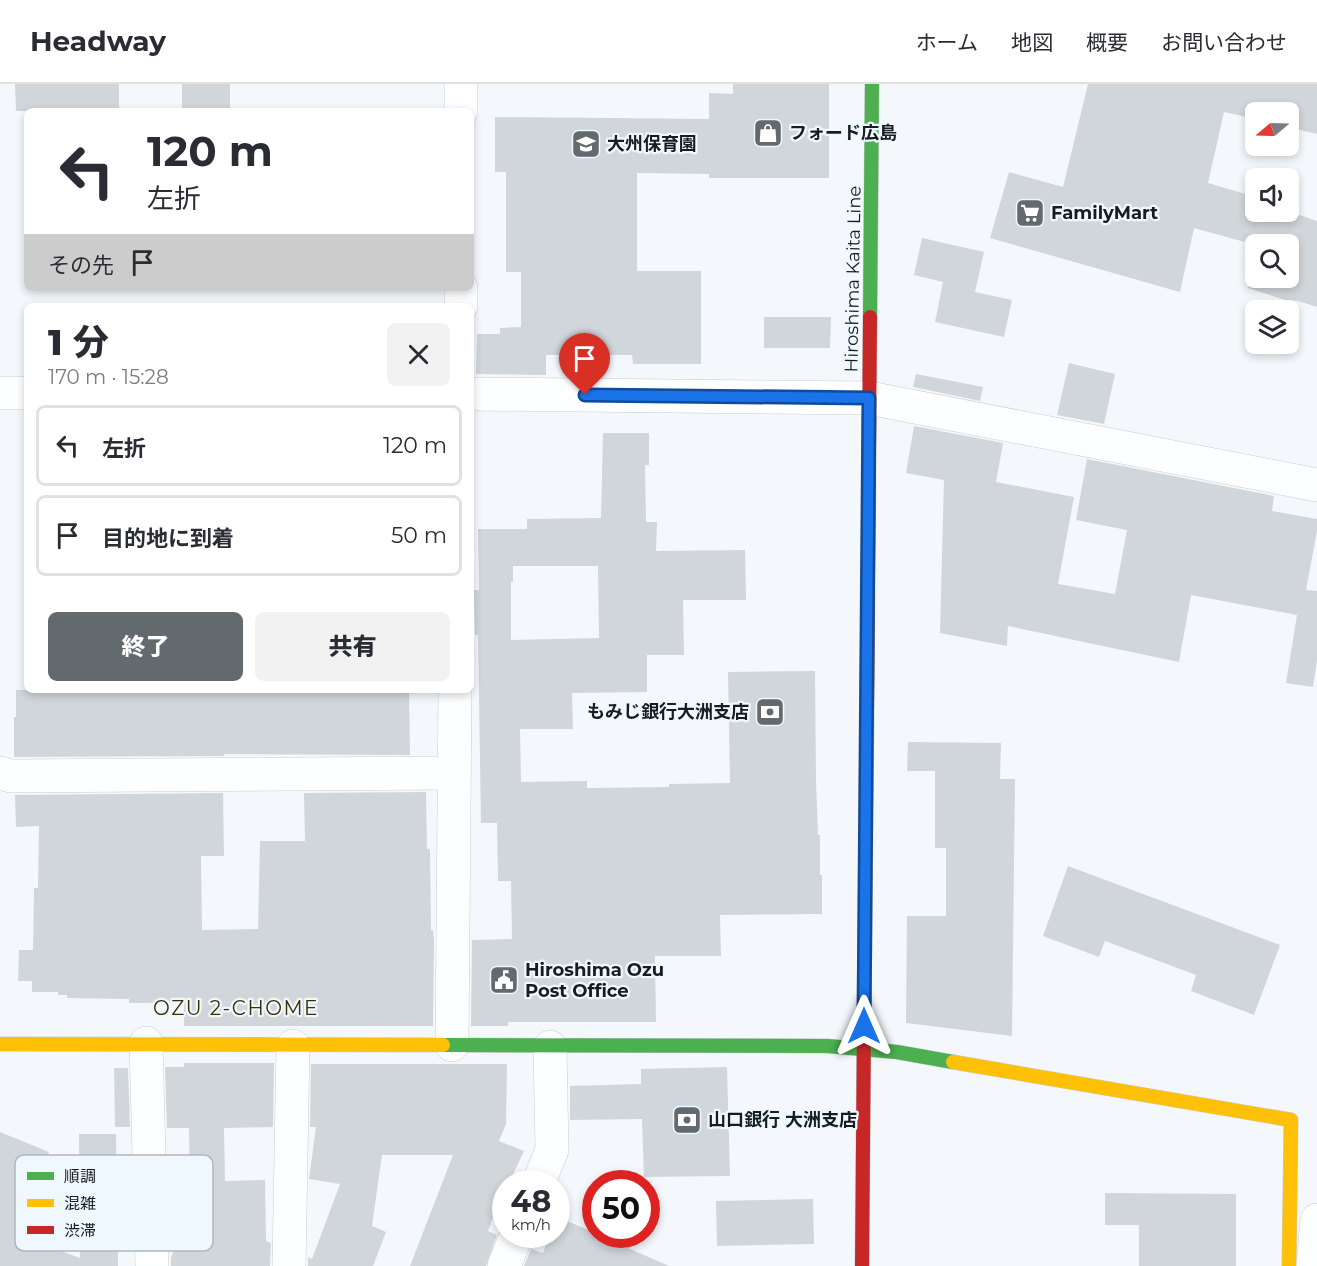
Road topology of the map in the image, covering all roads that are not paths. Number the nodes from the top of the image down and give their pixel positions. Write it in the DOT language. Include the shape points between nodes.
graph roads {
  1 [pos="460,84"];
  2 [pos="872,84"];
  3 [pos="461,108"];
  4 [pos="0,393"];
  5 [pos="24,393"];
  6 [pos="474,394"];
  7 [pos="869,398"];
  8 [pos="1317,485"];
  9 [pos="455,693"];
  10 [pos="0,773"];
  11 [pos="454,773"];
  12 [pos="146,1043"];
  13 [pos="0,1044"];
  14 [pos="452,1045"];
  15 [pos="293,1046"];
  16 [pos="550,1047"];
  17 [pos="864,1049"];
  18 [pos="150,1155"];
  19 [pos="544,1170"];
  20 [pos="1317,1220"];
  21 [pos="511,1248"];
  22 [pos="153,1251"];
  23 [pos="153,1266"];
  24 [pos="289,1266"];
  25 [pos="504,1266"];
  26 [pos="862,1266"];
  27 [pos="1289,1266"];
  28 [pos="1313,1266"];
  1 -- 3 [label="street"];
  2 -- 7 [label="street, Hiroshima Kaita Line"];
  4 -- 5 [label="street"];
  6 -- 7 [label="street"];
  7 -- 8 [label="street"];
  7 -- 17 [label="street, Hiroshima Kaita Line"];
  9 -- 11 [label="street"];
  10 -- 11 [label="street"];
  11 -- 14 [label="street"];
  12 -- 13 [label="street"];
  12 -- 15 [label="street"];
  12 -- 18 [label="street"];
  14 -- 15 [label="street"];
  14 -- 16 [label="street"];
  15 -- 24 [label="street"];
  16 -- 17 [label="street"];
  16 -- 19 [label="street" via="552,1150"];
  17 -- 26 [label="street, Hiroshima Kaita Line"];
  17 -- 27 [label="street" via="1290,1120"];
  20 -- 28 [label="street"];
  21 -- 25 [label="street"];
  22 -- 23 [label="street"];
}
